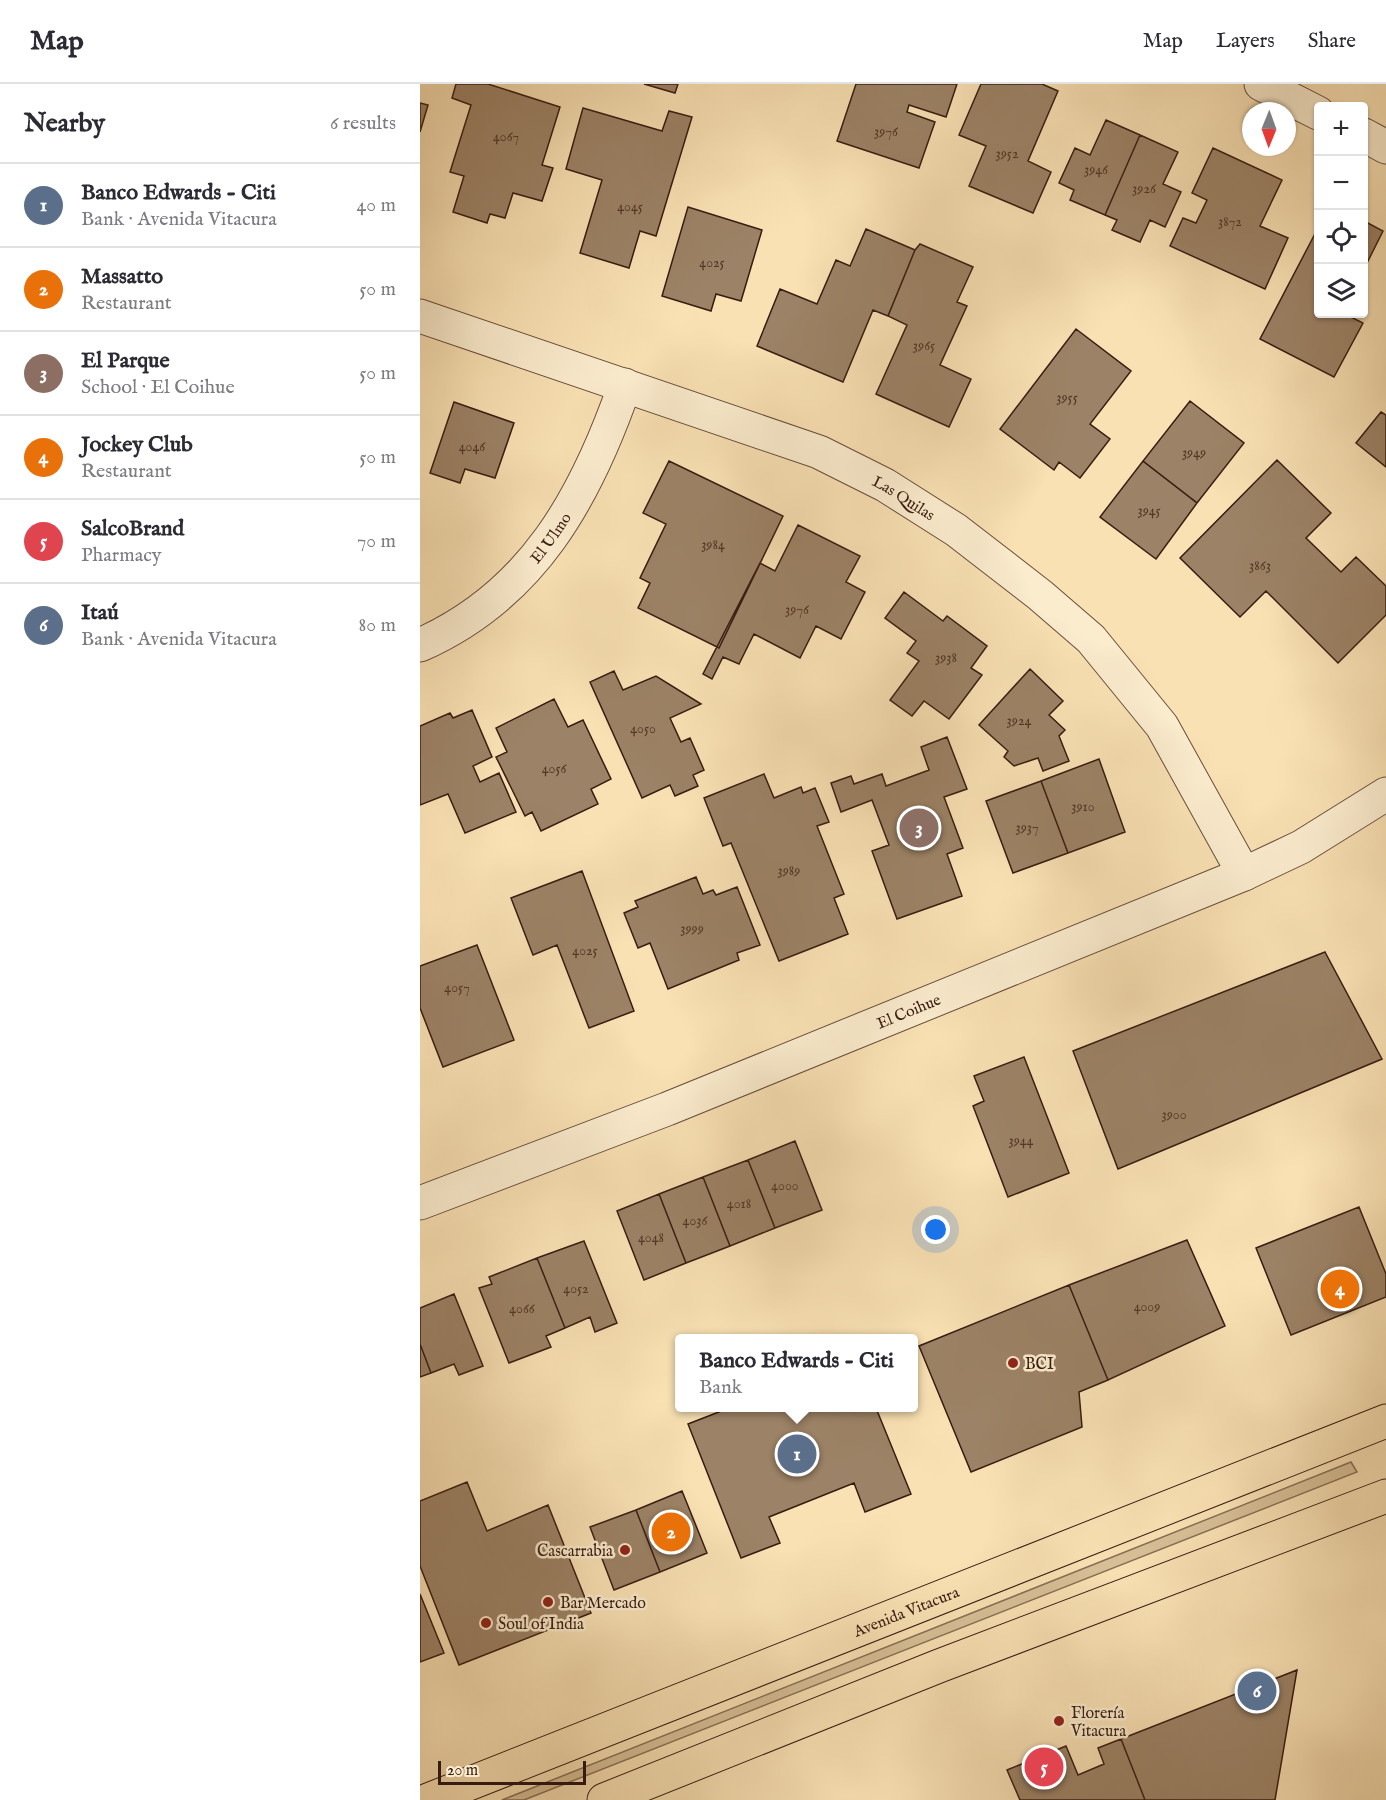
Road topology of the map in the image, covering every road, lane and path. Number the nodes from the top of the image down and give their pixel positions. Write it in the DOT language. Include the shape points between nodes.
graph roads {
  1 [pos="1261,84"];
  2 [pos="1314,111"];
  3 [pos="1368,137"];
  4 [pos="1386,147"];
  5 [pos="420,316"];
  6 [pos="625,385"];
  7 [pos="420,645"];
  8 [pos="1386,794"];
  9 [pos="1244,874"];
  10 [pos="420,1203"];
  11 [pos="1386,1421"];
  12 [pos="1386,1496"];
  13 [pos="428,1800"];
  14 [pos="604,1800"];
  1 -- 2 [label="street"];
  3 -- 4 [label="street"];
  5 -- 6 [label="street, Las Quilas"];
  6 -- 7 [label="street, El Ulmo" via="592,469 549,543 507,590 455,629"];
  6 -- 9 [label="street, Las Quilas" via="819,452 867,475 956,530 1040,595 1091,639 1162,726"];
  8 -- 9 [label="street, El Coihue" via="1301,847"];
  9 -- 10 [label="street, El Coihue" via="667,1109"];
  11 -- 13 [label="main road, Avenida Vitacura"];
  12 -- 14 [label="main road"];
}
